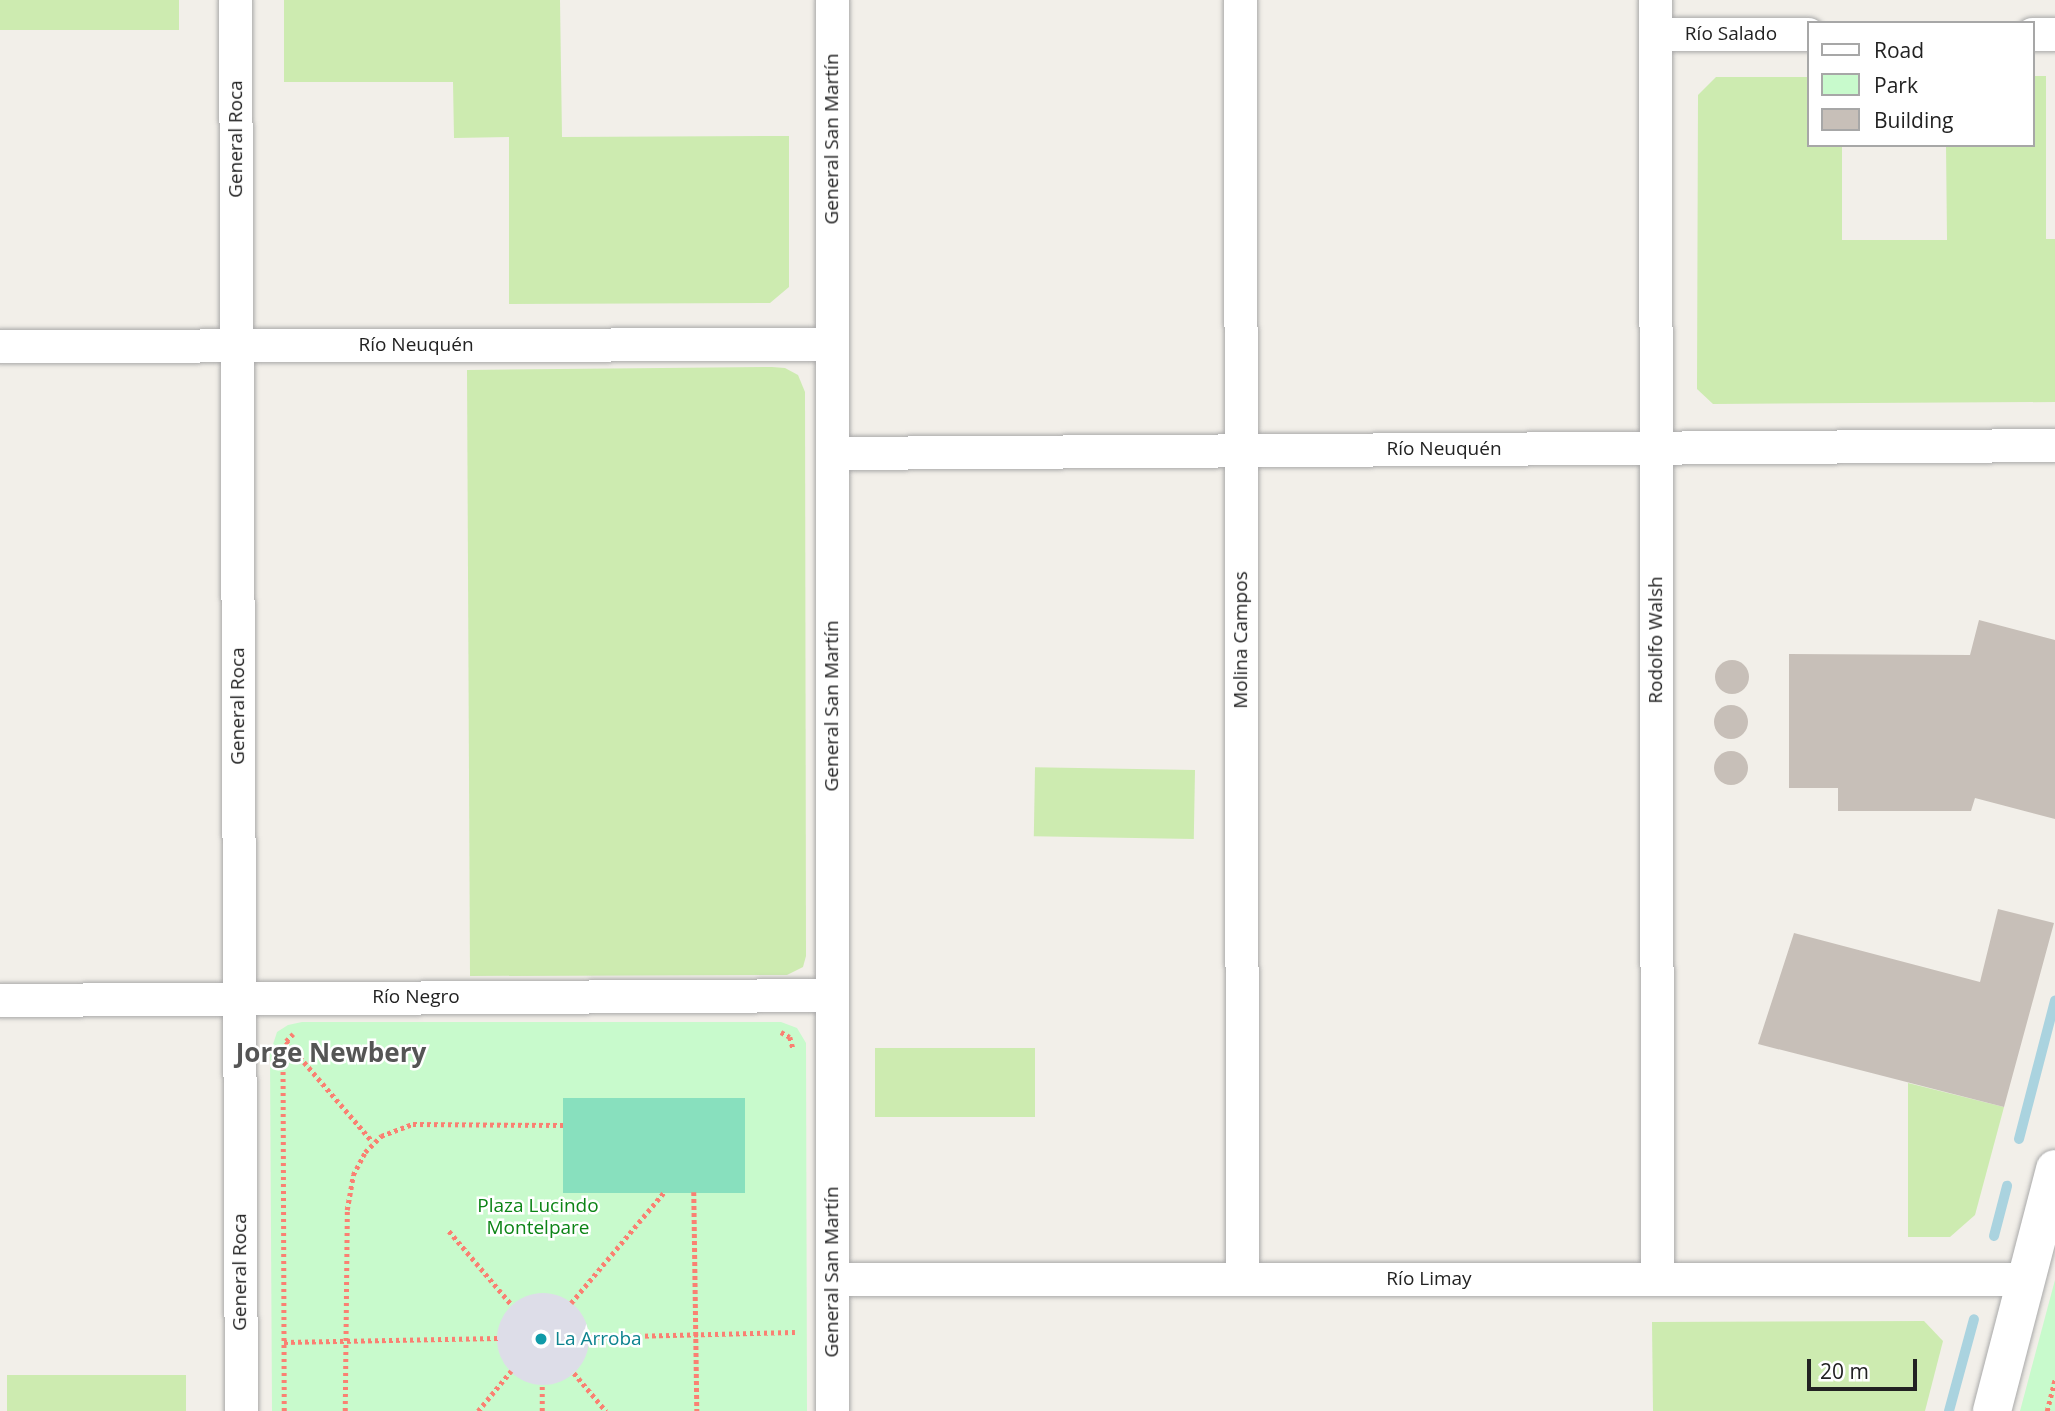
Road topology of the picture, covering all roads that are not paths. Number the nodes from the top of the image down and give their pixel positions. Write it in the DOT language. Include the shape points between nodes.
graph roads {
  1 [pos="235,0"];
  2 [pos="832,0"];
  3 [pos="1240,0"];
  4 [pos="1655,0"];
  5 [pos="1655,34"];
  6 [pos="1806,34"];
  7 [pos="2034,34"];
  8 [pos="2055,34"];
  9 [pos="832,344"];
  10 [pos="236,345"];
  11 [pos="0,346"];
  12 [pos="2055,445"];
  13 [pos="1655,448"];
  14 [pos="1240,450"];
  15 [pos="832,453"];
  16 [pos="832,995"];
  17 [pos="239,998"];
  18 [pos="0,1000"];
  19 [pos="2055,1169"];
  20 [pos="832,1279"];
  21 [pos="1241,1279"];
  22 [pos="1657,1279"];
  23 [pos="2026,1279"];
  24 [pos="241,1411"];
  25 [pos="832,1411"];
  26 [pos="1992,1411"];
  1 -- 10 [label="street, General Roca"];
  2 -- 9 [label="street, General San Martín"];
  3 -- 14 [label="street, Molina Campos"];
  4 -- 5 [label="street, Rodolfo Walsh"];
  5 -- 6 [label="street, Río Salado"];
  5 -- 13 [label="street, Rodolfo Walsh"];
  7 -- 8 [label="street"];
  9 -- 10 [label="street, Río Neuquén"];
  9 -- 15 [label="street, General San Martín"];
  10 -- 11 [label="street, Río Neuquén"];
  10 -- 17 [label="street, General Roca"];
  12 -- 13 [label="street, Río Neuquén"];
  13 -- 14 [label="street, Río Neuquén"];
  13 -- 22 [label="street, Rodolfo Walsh"];
  14 -- 15 [label="street, Río Neuquén"];
  14 -- 21 [label="street, Molina Campos"];
  15 -- 16 [label="street, General San Martín"];
  16 -- 17 [label="street, Río Negro"];
  16 -- 20 [label="street, General San Martín"];
  17 -- 18 [label="street, Río Negro"];
  17 -- 24 [label="street, General Roca"];
  19 -- 23 [label="street"];
  20 -- 21 [label="street, Río Limay"];
  20 -- 25 [label="street, General San Martín"];
  21 -- 22 [label="street, Río Limay"];
  22 -- 23 [label="street, Río Limay"];
  23 -- 26 [label="street"];
}
